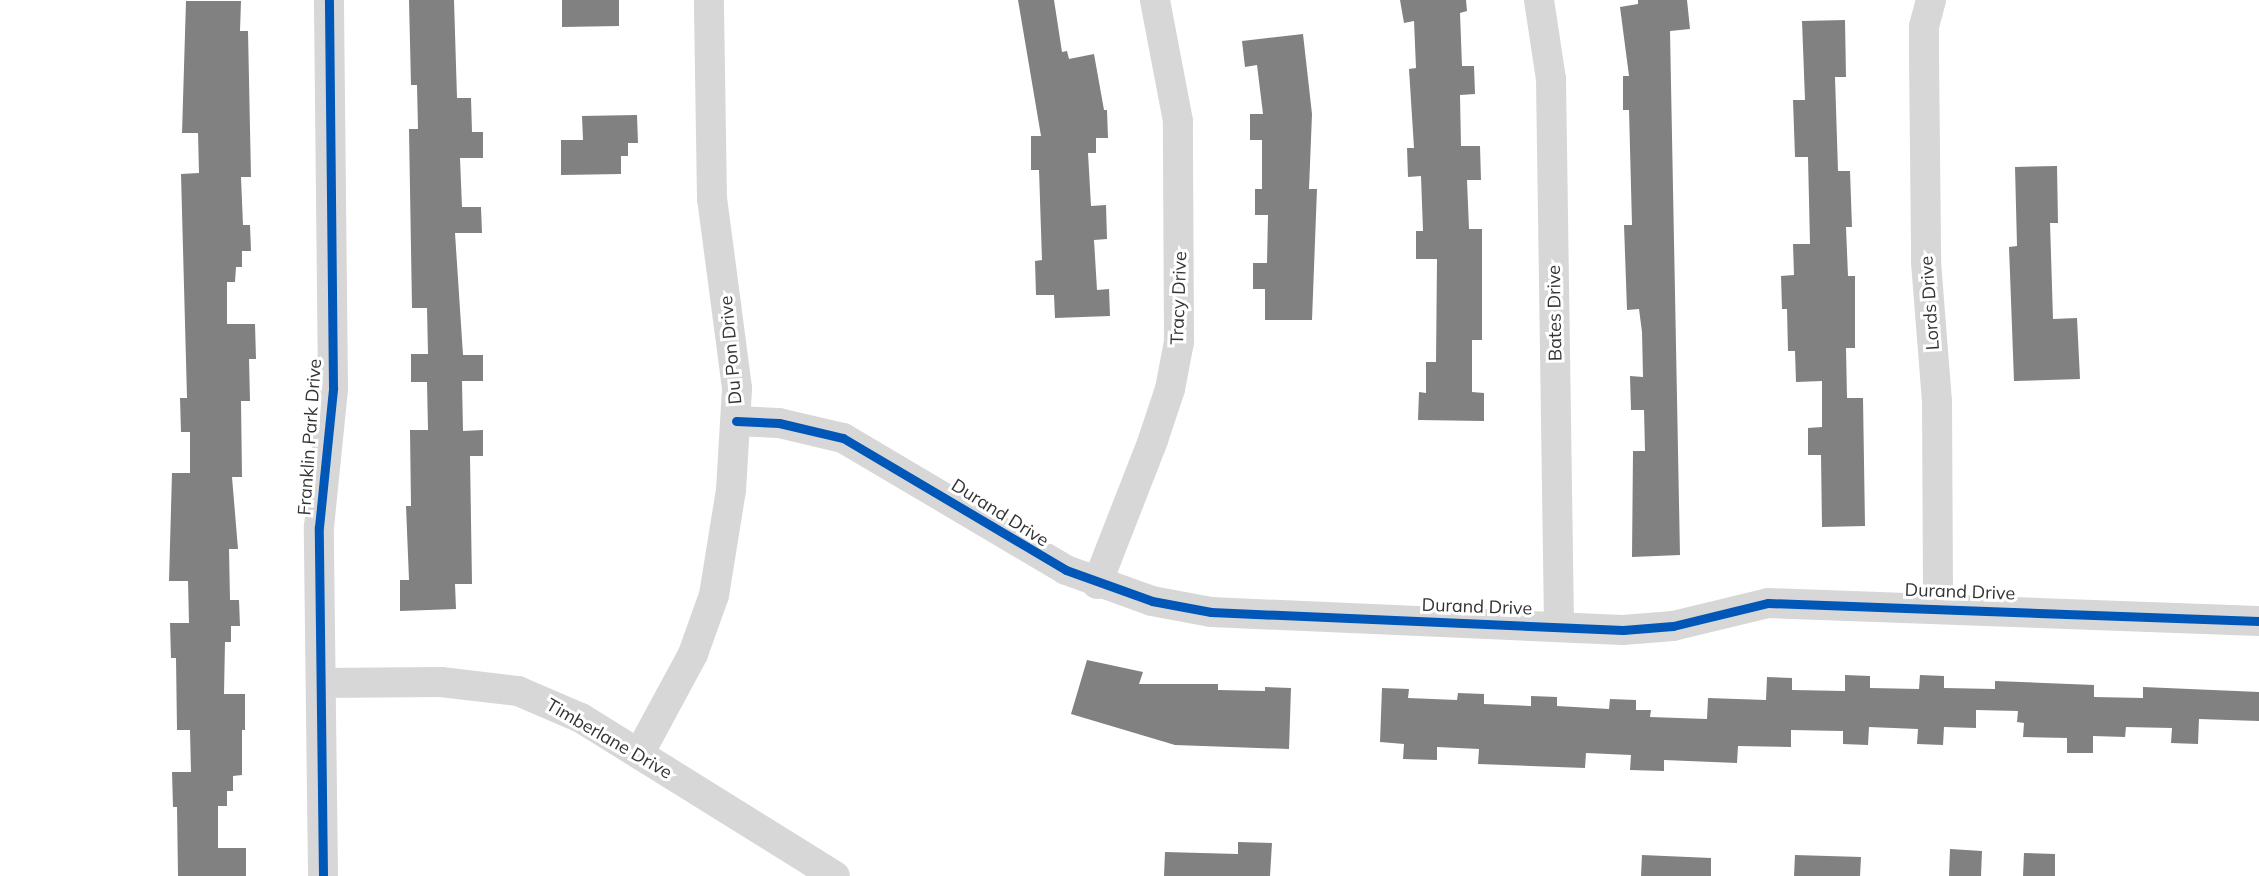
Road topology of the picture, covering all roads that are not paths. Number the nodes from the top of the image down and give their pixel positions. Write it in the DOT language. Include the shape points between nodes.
graph roads {
  1 [pos="329,0"];
  2 [pos="709,0"];
  3 [pos="1155,0"];
  4 [pos="1539,0"];
  5 [pos="1931,0"];
  6 [pos="736,421"];
  7 [pos="1096,584"];
  8 [pos="1938,608"];
  9 [pos="2259,621"];
  10 [pos="1559,627"];
  11 [pos="321,683"];
  12 [pos="639,754"];
  13 [pos="323,876"];
  14 [pos="835,876"];
  1 -- 11 [label="street, Franklin Park Drive" via="333,388 319,527"];
  2 -- 6 [label="street, Du Pon Drive" via="712,199 736,360"];
  3 -- 7 [label="street, Tracy Drive" via="1178,121 1179,342 1170,389 1153,440"];
  4 -- 10 [label="street, Bates Drive" via="1551,78"];
  5 -- 8 [label="street, Lords Drive" via="1924,26 1925,181 1937,401"];
  6 -- 7 [label="street, Durand Drive" via="788,425 843,438 1016,543"];
  6 -- 12 [label="street, Du Pon Drive" via="726,535 714,595 684,674"];
  7 -- 10 [label="street, Durand Drive" via="1152,601 1211,612"];
  8 -- 9 [label="street, Durand Drive"];
  8 -- 10 [label="street, Durand Drive" via="1767,603 1673,626 1623,630"];
  11 -- 12 [label="street, Timberlane Drive" via="441,682 518,691 581,718"];
  11 -- 13 [label="street, Franklin Park Drive"];
  12 -- 14 [label="street, Timberlane Drive"];
}
